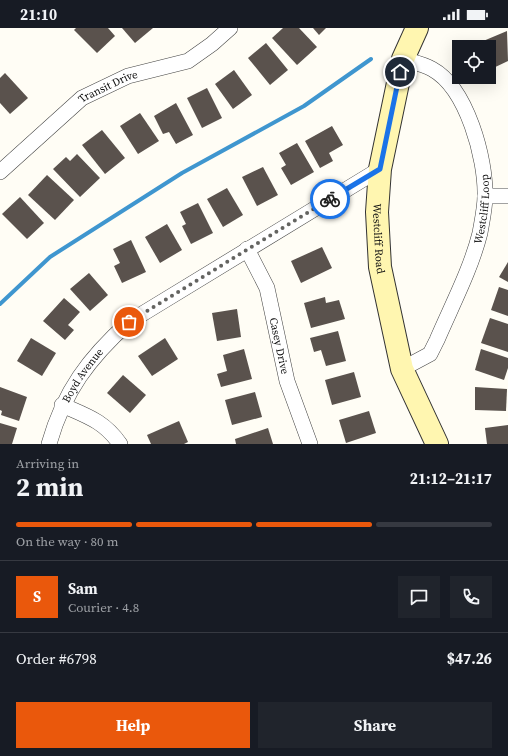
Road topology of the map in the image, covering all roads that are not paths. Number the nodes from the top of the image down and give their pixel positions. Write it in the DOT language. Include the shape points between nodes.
graph roads {
  1 [pos="230,28"];
  2 [pos="413,30"];
  3 [pos="403,58"];
  4 [pos="380,169"];
  5 [pos="0,172"];
  6 [pos="485,196"];
  7 [pos="508,196"];
  8 [pos="247,249"];
  9 [pos="402,369"];
  10 [pos="62,405"];
  11 [pos="49,444"];
  12 [pos="120,444"];
  13 [pos="310,444"];
  14 [pos="437,444"];
  1 -- 5 [label="street, Transit Drive" via="188,62 128,76 82,98"];
  2 -- 3 [label="street, Westcliff Road"];
  3 -- 4 [label="street, Westcliff Road"];
  3 -- 6 [label="street, Westcliff Loop" via="433,69 450,84 461,101 475,134 483,170"];
  4 -- 8 [label="street, Boyd Avenue"];
  4 -- 9 [label="street, Westcliff Road" via="377,212 380,267"];
  6 -- 7 [label="street"];
  6 -- 9 [label="street, Westcliff Loop" via="480,232 474,252 437,340 430,354"];
  8 -- 10 [label="street, Boyd Avenue" via="129,322 83,369"];
  8 -- 13 [label="street, Casey Drive" via="267,288 287,381"];
  9 -- 14 [label="street, Westcliff Road"];
  10 -- 11 [label="street, Boyd Avenue"];
  10 -- 12 [label="street" via="97,421 110,431"];
}
